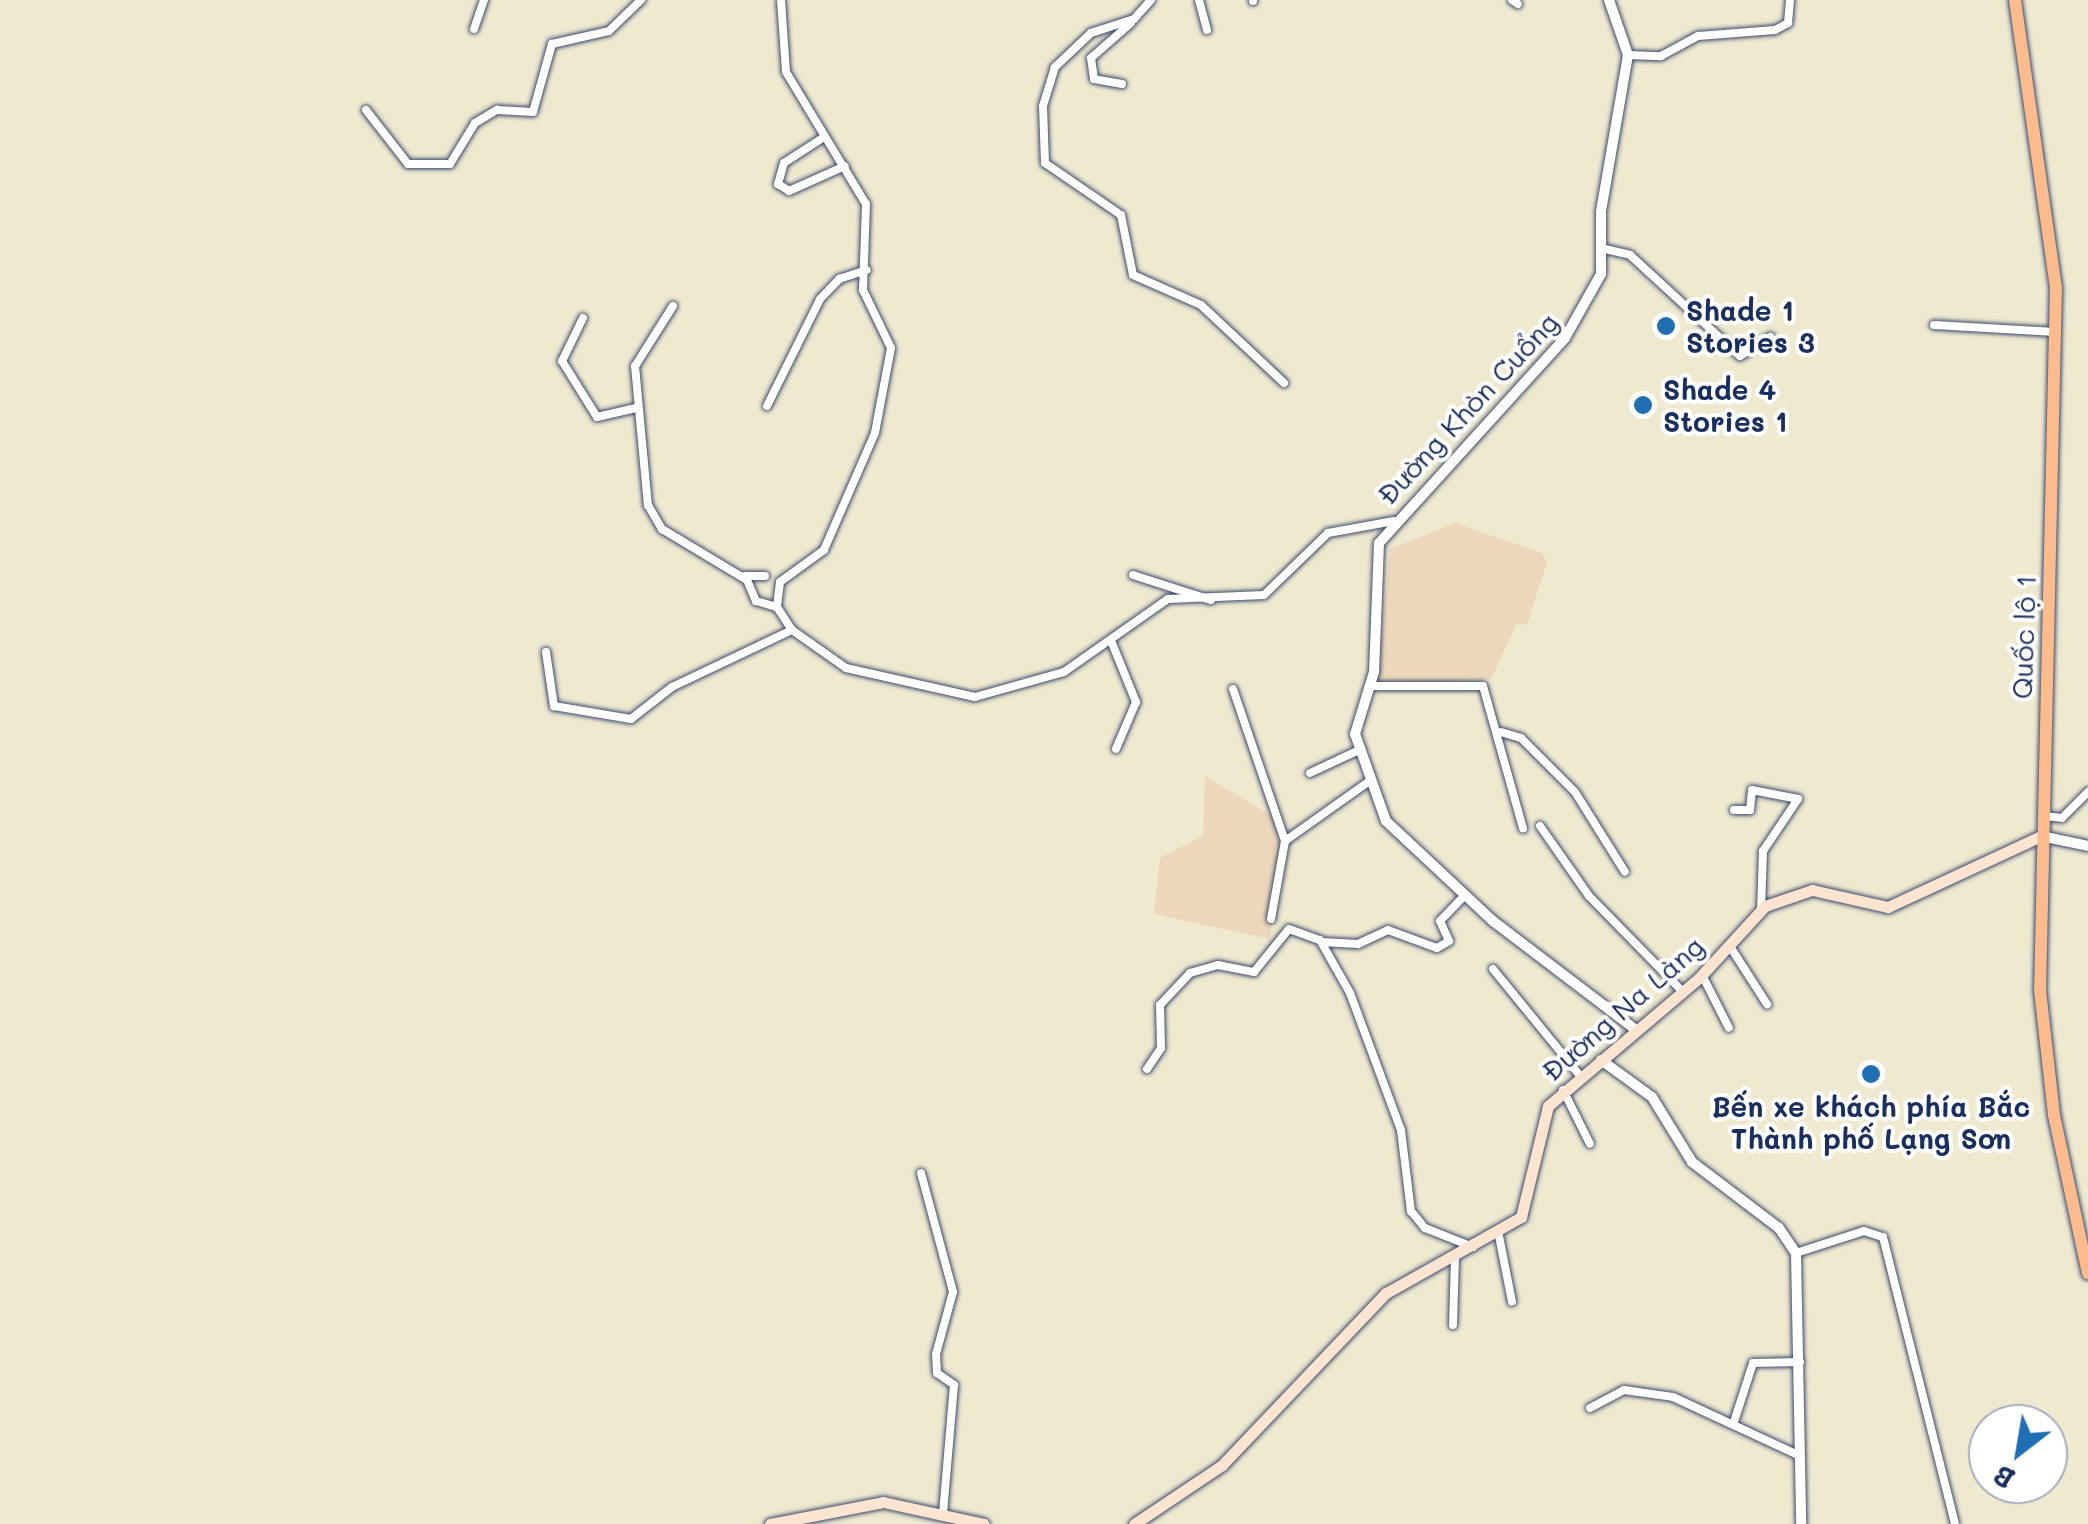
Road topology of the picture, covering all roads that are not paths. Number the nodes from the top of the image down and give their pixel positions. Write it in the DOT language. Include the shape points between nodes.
graph roads {
  1 [pos="484,0"];
  2 [pos="641,0"];
  3 [pos="781,0"];
  4 [pos="1151,0"];
  5 [pos="1199,0"];
  6 [pos="1609,0"];
  7 [pos="1790,0"];
  8 [pos="2014,0"];
  9 [pos="1134,20"];
  10 [pos="474,29"];
  11 [pos="1207,30"];
  12 [pos="1628,55"];
  13 [pos="1122,84"];
  14 [pos="366,110"];
  15 [pos="821,140"];
  16 [pos="846,166"];
  17 [pos="1605,249"];
  18 [pos="867,270"];
  19 [pos="673,306"];
  20 [pos="583,318"];
  21 [pos="1934,325"];
  22 [pos="2056,332"];
  23 [pos="1770,337"];
  24 [pos="1284,383"];
  25 [pos="767,406"];
  26 [pos="636,408"];
  27 [pos="1394,520"];
  28 [pos="1133,575"];
  29 [pos="741,576"];
  30 [pos="766,576"];
  31 [pos="1212,600"];
  32 [pos="777,606"];
  33 [pos="792,630"];
  34 [pos="1112,643"];
  35 [pos="546,652"];
  36 [pos="1370,686"];
  37 [pos="1234,689"];
  38 [pos="1501,732"];
  39 [pos="1116,750"];
  40 [pos="1359,750"];
  41 [pos="1310,773"];
  42 [pos="1368,782"];
  43 [pos="2088,792"];
  44 [pos="1734,810"];
  45 [pos="2041,815"];
  46 [pos="1540,826"];
  47 [pos="1523,828"];
  48 [pos="2040,836"];
  49 [pos="1284,841"];
  50 [pos="2088,846"];
  51 [pos="1625,872"];
  52 [pos="1466,894"];
  53 [pos="1761,910"];
  54 [pos="1271,919"];
  55 [pos="1322,942"];
  56 [pos="1731,948"];
  57 [pos="1494,968"];
  58 [pos="1702,975"];
  59 [pos="1682,991"];
  60 [pos="1766,1004"];
  61 [pos="1729,1028"];
  62 [pos="1636,1030"];
  63 [pos="1601,1060"];
  64 [pos="1146,1068"];
  65 [pos="1581,1076"];
  66 [pos="1563,1090"];
  67 [pos="1590,1144"];
  68 [pos="921,1173"];
  69 [pos="1498,1231"];
  70 [pos="1472,1247"];
  71 [pos="1796,1253"];
  72 [pos="1455,1256"];
  73 [pos="2088,1274"];
  74 [pos="1512,1302"];
  75 [pos="1453,1325"];
  76 [pos="1800,1362"];
  77 [pos="1590,1408"];
  78 [pos="1734,1422"];
  79 [pos="1800,1456"];
  80 [pos="943,1513"];
  81 [pos="770,1524"];
  82 [pos="984,1524"];
  83 [pos="1134,1524"];
  84 [pos="1801,1524"];
  85 [pos="1954,1524"];
  1 -- 10 [label="street"];
  2 -- 14 [label="street" via="610,32 552,44 533,112 497,110 474,122 450,164 408,164"];
  3 -- 15 [label="street" via="778,48"];
  4 -- 9 [label="street"];
  5 -- 11 [label="street"];
  6 -- 12 [label="street, Đường Khòn Cuổng"];
  7 -- 12 [label="street" via="1788,23 1775,30"];
  8 -- 22 [label="highway, Quốc lộ 1" via="2045,169"];
  9 -- 13 [label="street" via="1091,58 1094,79"];
  9 -- 24 [label="street" via="1091,33 1056,67 1043,106 1045,162 1120,215 1133,276 1201,305"];
  12 -- 17 [label="street, Đường Khòn Cuổng" via="1601,212"];
  15 -- 16 [label="street"];
  15 -- 16 [label="street" via="784,163 778,184 789,190"];
  16 -- 18 [label="street" via="872,232"];
  17 -- 23 [label="street" via="1630,255 1740,356"];
  17 -- 27 [label="street, Đường Khòn Cuổng" via="1565,338"];
  18 -- 25 [label="street" via="839,279 820,299"];
  18 -- 32 [label="street" via="863,290 891,348 875,433 824,550 785,572"];
  19 -- 26 [label="street" via="636,366"];
  20 -- 26 [label="street" via="562,361 597,417"];
  21 -- 22 [label="street"];
  22 -- 45 [label="highway, Quốc lộ 1"];
  26 -- 29 [label="street" via="656,521"];
  27 -- 31 [label="street" via="1328,533 1264,595"];
  27 -- 36 [label="street, Đường Khòn Cuổng" via="1374,569"];
  28 -- 31 [label="street"];
  29 -- 30 [label="street"];
  29 -- 32 [label="street" via="756,601"];
  31 -- 34 [label="street" via="1168,599"];
  32 -- 33 [label="street"];
  33 -- 34 [label="street" via="846,668 960,699 1056,675"];
  33 -- 35 [label="street" via="679,683 631,719 554,706"];
  34 -- 39 [label="street" via="1136,702"];
  36 -- 38 [label="street" via="1476,682"];
  36 -- 40 [label="street, Đường Khòn Cuổng"];
  37 -- 49 [label="street"];
  38 -- 47 [label="street"];
  38 -- 51 [label="street" via="1519,736 1575,792"];
  40 -- 41 [label="street"];
  40 -- 42 [label="street, Đường Khòn Cuổng"];
  42 -- 49 [label="street"];
  42 -- 52 [label="street, Đường Khòn Cuổng" via="1386,821"];
  43 -- 45 [label="street" via="2062,818"];
  44 -- 53 [label="street" via="1750,810 1752,790 1798,799 1763,852"];
  45 -- 48 [label="highway, Quốc lộ 1"];
  46 -- 59 [label="street" via="1590,896"];
  48 -- 50 [label="street"];
  48 -- 53 [label="main road, Đường Na Làng" via="1897,905 1798,890"];
  48 -- 73 [label="highway, Quốc lộ 1" via="2043,1040"];
  49 -- 54 [label="street"];
  52 -- 55 [label="street" via="1440,921 1449,937 1437,948 1388,930 1358,944"];
  52 -- 62 [label="street, Đường Khòn Cuổng"];
  53 -- 56 [label="main road, Đường Na Làng"];
  55 -- 64 [label="street" via="1289,928 1254,972 1218,965 1190,972 1160,1005 1161,1048"];
  55 -- 70 [label="street" via="1400,1130 1411,1211 1425,1228"];
  56 -- 58 [label="main road, Đường Na Làng"];
  56 -- 60 [label="street"];
  57 -- 65 [label="street"];
  58 -- 59 [label="main road, Đường Na Làng"];
  58 -- 61 [label="street"];
  59 -- 62 [label="main road, Đường Na Làng"];
  62 -- 63 [label="main road, Đường Na Làng"];
  63 -- 65 [label="main road, Đường Na Làng"];
  63 -- 71 [label="street" via="1652,1098 1692,1162 1779,1228"];
  65 -- 66 [label="main road, Đường Na Làng"];
  66 -- 67 [label="street"];
  66 -- 69 [label="main road, Đường Na Làng" via="1537,1125 1528,1208"];
  68 -- 80 [label="street" via="953,1292 936,1354 937,1373 954,1384"];
  69 -- 70 [label="main road, Đường Na Làng"];
  69 -- 74 [label="street"];
  70 -- 72 [label="main road, Đường Na Làng"];
  71 -- 76 [label="street"];
  71 -- 85 [label="street" via="1864,1230 1883,1238"];
  72 -- 75 [label="street"];
  72 -- 83 [label="main road, Đường Na Làng" via="1386,1293 1222,1465"];
  76 -- 78 [label="street" via="1753,1363"];
  76 -- 79 [label="street"];
  77 -- 78 [label="street" via="1629,1390"];
  78 -- 79 [label="street"];
  79 -- 84 [label="street"];
  80 -- 81 [label="main road" via="874,1503"];
  80 -- 82 [label="main road"];
}
